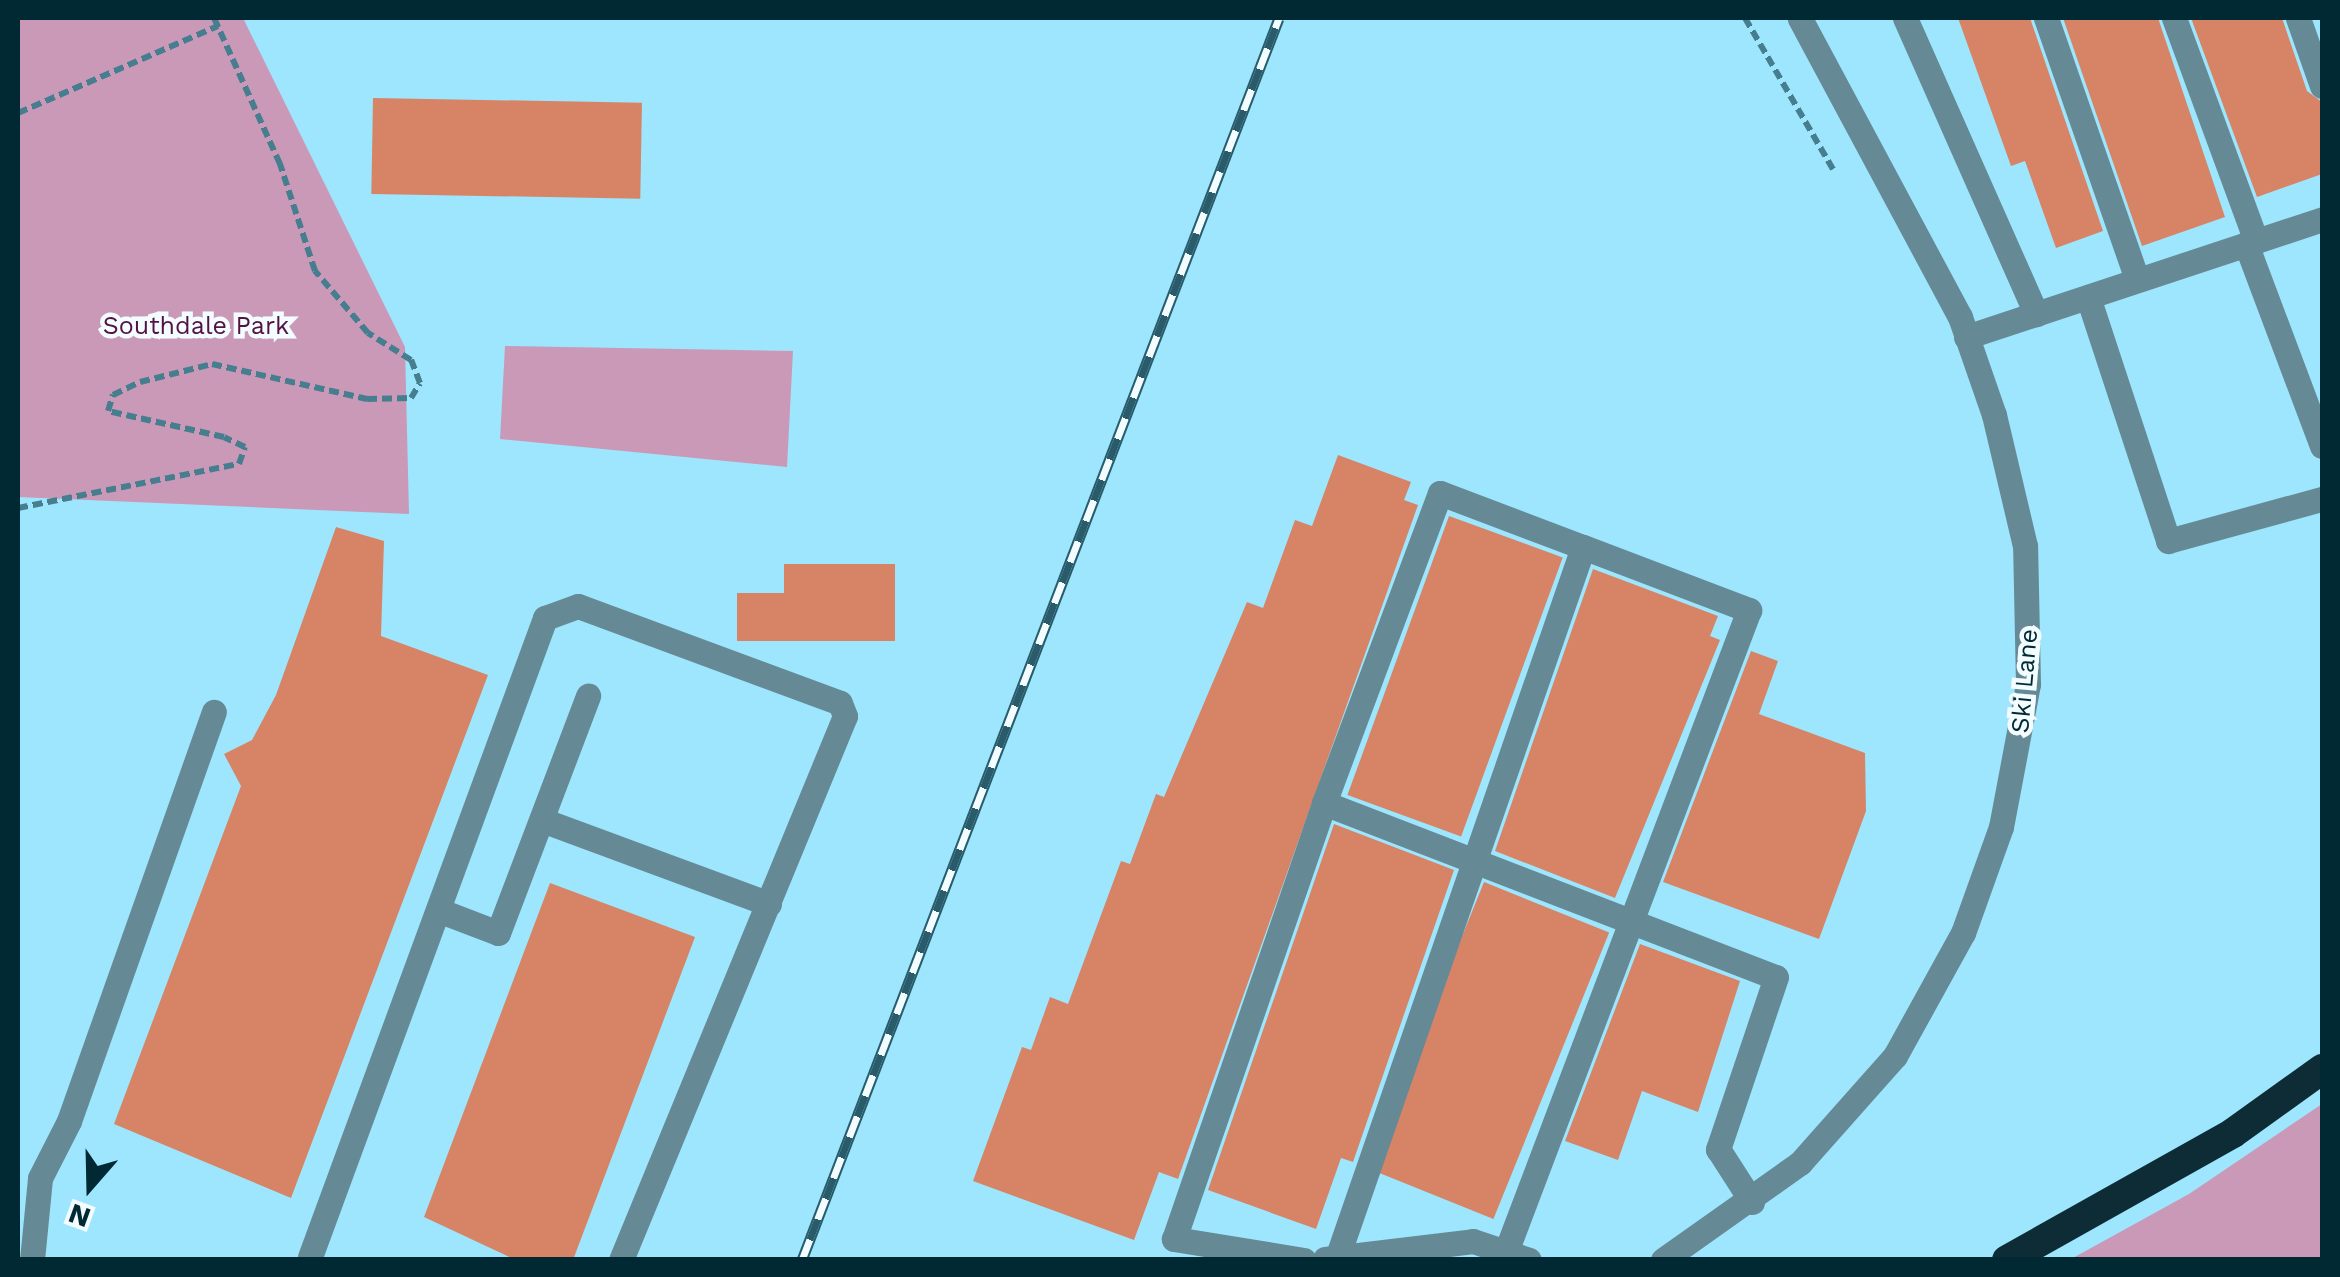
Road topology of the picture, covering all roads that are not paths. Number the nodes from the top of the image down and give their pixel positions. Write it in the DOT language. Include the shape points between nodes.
graph roads {
  1 [pos="1800,18"];
  2 [pos="1904,18"];
  3 [pos="2046,18"];
  4 [pos="2174,18"];
  5 [pos="2298,18"];
  6 [pos="2322,86"];
  7 [pos="2322,219"];
  8 [pos="2251,243"];
  9 [pos="2138,280"];
  10 [pos="2088,296"];
  11 [pos="2036,314"];
  12 [pos="1966,337"];
  13 [pos="2322,446"];
  14 [pos="2322,500"];
  15 [pos="1583,546"];
  16 [pos="588,696"];
  17 [pos="214,712"];
  18 [pos="1324,802"];
  19 [pos="542,820"];
  20 [pos="1473,860"];
  21 [pos="770,904"];
  22 [pos="438,910"];
  23 [pos="1632,921"];
  24 [pos="2322,1069"];
  25 [pos="1752,1202"];
  26 [pos="1518,1254"];
  27 [pos="312,1259"];
  28 [pos="1329,1259"];
  29 [pos="32,1260"];
  30 [pos="621,1260"];
  31 [pos="1304,1260"];
  32 [pos="1663,1260"];
  33 [pos="2007,1260"];
  1 -- 12 [label="street, Ski Lane"];
  2 -- 11 [label="street"];
  3 -- 9 [label="street"];
  4 -- 8 [label="street"];
  5 -- 6 [label="street"];
  7 -- 8 [label="street"];
  8 -- 9 [label="street"];
  8 -- 13 [label="street"];
  9 -- 10 [label="street"];
  10 -- 11 [label="street"];
  10 -- 14 [label="street" via="2168,541"];
  11 -- 12 [label="street"];
  12 -- 25 [label="street, Ski Lane" via="2016,488 2025,546 2028,684 2014,778 1963,933 1895,1056 1857,1109"];
  15 -- 18 [label="street" via="1440,493"];
  15 -- 20 [label="street"];
  15 -- 23 [label="street" via="1749,610"];
  16 -- 19 [label="street"];
  17 -- 29 [label="street" via="68,1121 40,1178"];
  18 -- 20 [label="street"];
  18 -- 31 [label="street" via="1174,1239"];
  19 -- 21 [label="street"];
  19 -- 22 [label="street" via="498,933"];
  20 -- 23 [label="street"];
  20 -- 28 [label="street"];
  21 -- 22 [label="street" via="845,716 840,703 578,606 546,618"];
  21 -- 30 [label="street"];
  22 -- 27 [label="street"];
  23 -- 25 [label="street" via="1776,977 1718,1149"];
  23 -- 26 [label="street"];
  24 -- 33 [label="highway" via="2220,1140"];
  25 -- 32 [label="street, Ski Lane"];
  26 -- 28 [label="street" via="1473,1242"];
}
